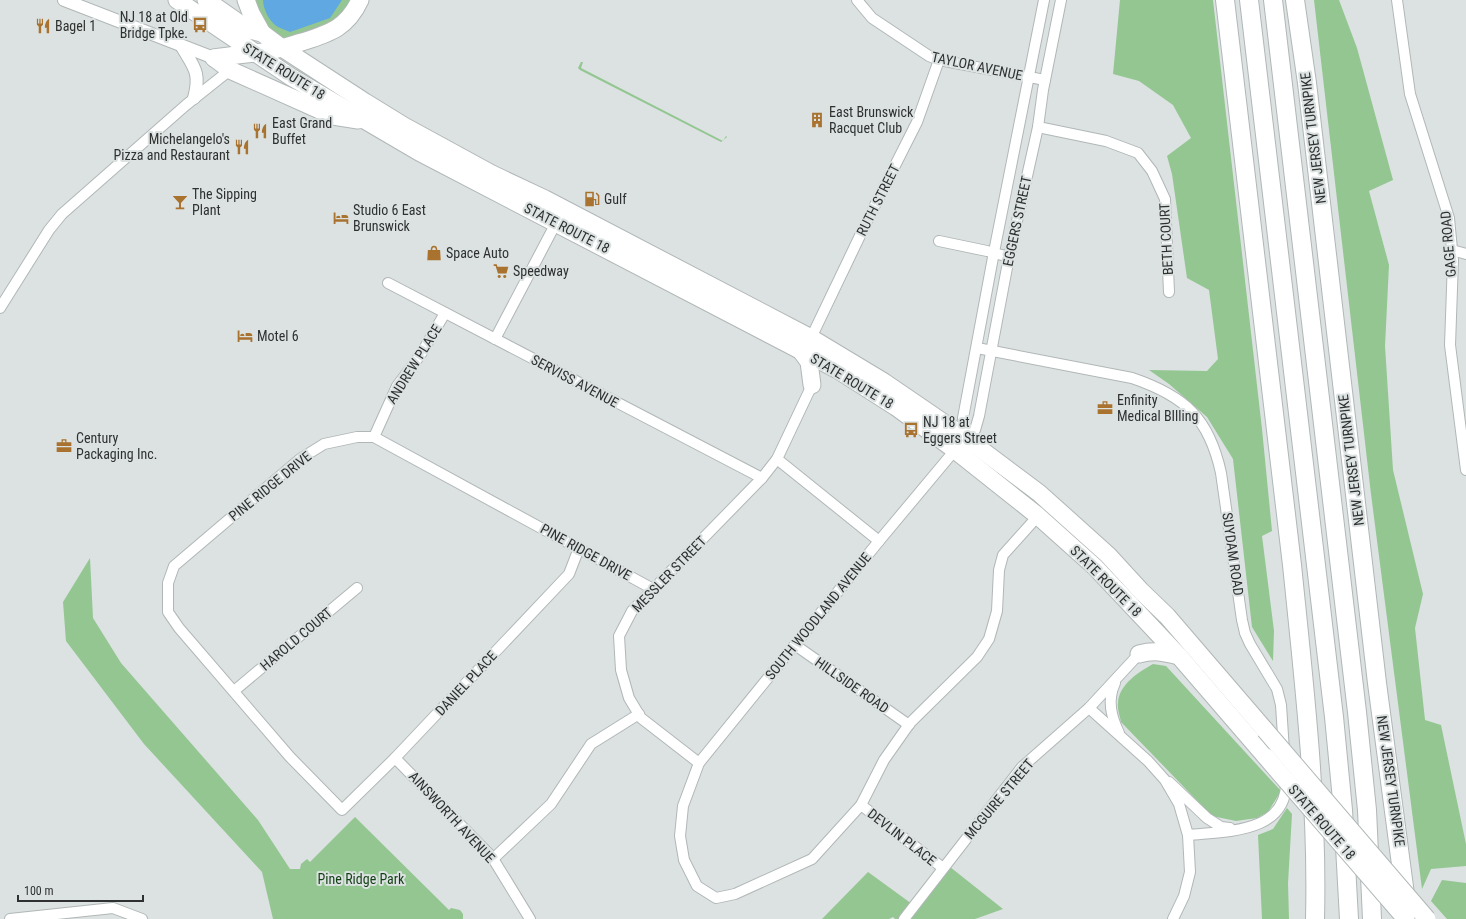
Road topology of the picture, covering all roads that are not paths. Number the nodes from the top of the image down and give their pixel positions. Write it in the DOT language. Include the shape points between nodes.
graph roads {
  1 [pos="64,0"];
  2 [pos="177,0"];
  3 [pos="206,0"];
  4 [pos="246,0"];
  5 [pos="360,0"];
  6 [pos="857,0"];
  7 [pos="1044,0"];
  8 [pos="1061,0"];
  9 [pos="1225,0"];
  10 [pos="1249,0"];
  11 [pos="1273,0"];
  12 [pos="1295,0"];
  13 [pos="1397,0"];
  14 [pos="182,46"];
  15 [pos="265,48"];
  16 [pos="214,58"];
  17 [pos="939,60"];
  18 [pos="230,70"];
  19 [pos="1028,77"];
  20 [pos="1045,80"];
  21 [pos="194,98"];
  22 [pos="366,122"];
  23 [pos="1038,127"];
  24 [pos="556,223"];
  25 [pos="939,241"];
  26 [pos="1452,250"];
  27 [pos="994,252"];
  28 [pos="1466,254"];
  29 [pos="1009,257"];
  30 [pos="388,283"];
  31 [pos="1169,292"];
  32 [pos="0,308"];
  33 [pos="445,313"];
  34 [pos="495,339"];
  35 [pos="806,345"];
  36 [pos="977,348"];
  37 [pos="992,351"];
  38 [pos="838,370"];
  39 [pos="812,385"];
  40 [pos="374,437"];
  41 [pos="959,443"];
  42 [pos="777,459"];
  43 [pos="1466,470"];
  44 [pos="762,478"];
  45 [pos="1038,516"];
  46 [pos="879,541"];
  47 [pos="579,548"];
  48 [pos="357,588"];
  49 [pos="653,589"];
  50 [pos="1140,616"];
  51 [pos="795,645"];
  52 [pos="1139,654"];
  53 [pos="1178,656"];
  54 [pos="1117,679"];
  55 [pos="234,691"];
  56 [pos="1089,708"];
  57 [pos="639,714"];
  58 [pos="909,725"];
  59 [pos="1120,737"];
  60 [pos="396,758"];
  61 [pos="1148,761"];
  62 [pos="699,763"];
  63 [pos="861,805"];
  64 [pos="342,810"];
  65 [pos="1236,830"];
  66 [pos="1188,835"];
  67 [pos="493,859"];
  68 [pos="943,868"];
  69 [pos="10,919"];
  70 [pos="142,919"];
  71 [pos="530,919"];
  72 [pos="904,919"];
  73 [pos="1173,919"];
  74 [pos="1316,919"];
  75 [pos="1349,919"];
  76 [pos="1372,919"];
  77 [pos="1407,919"];
  78 [pos="1427,919"];
  1 -- 14 [label="street"];
  2 -- 15 [label="highway, STATE ROUTE 18" via="234,39"];
  3 -- 15 [label="highway, STATE ROUTE 18" via="249,30"];
  4 -- 15 [label="highway"];
  5 -- 15 [label="highway" via="355,11 327,34"];
  6 -- 17 [label="street, TAYLOR AVENUE" via="872,18"];
  7 -- 19 [label="street, EGGERS STREET"];
  8 -- 20 [label="street, EGGERS STREET"];
  9 -- 74 [label="highway" via="1300,644 1316,847"];
  10 -- 75 [label="highway" via="1334,716 1343,810"];
  11 -- 76 [label="highway, NEW JERSEY TURNPIKE" via="1357,712 1367,810"];
  12 -- 77 [label="highway, NEW JERSEY TURNPIKE"];
  13 -- 26 [label="street, GAGE ROAD" via="1410,94 1449,218"];
  14 -- 16 [label="street"];
  14 -- 21 [label="street" via="197,73"];
  15 -- 16 [label="highway"];
  15 -- 18 [label="highway" via="237,62"];
  15 -- 22 [label="highway, STATE ROUTE 18" via="291,77"];
  15 -- 35 [label="highway, STATE ROUTE 18" via="492,174 545,199"];
  16 -- 18 [label="highway"];
  17 -- 19 [label="street, TAYLOR AVENUE"];
  17 -- 35 [label="street, RUTH STREET" via="917,122"];
  18 -- 21 [label="street"];
  18 -- 22 [label="highway" via="333,116"];
  19 -- 20 [label="street, TAYLOR AVENUE"];
  19 -- 27 [label="street, EGGERS STREET"];
  20 -- 23 [label="street, EGGERS STREET"];
  21 -- 32 [label="street" via="62,214 48,230"];
  22 -- 24 [label="highway, STATE ROUTE 18"];
  23 -- 29 [label="street, EGGERS STREET"];
  23 -- 31 [label="street, BETH COURT" via="1106,141 1138,153 1152,171 1165,199"];
  24 -- 34 [label="street"];
  24 -- 35 [label="highway, STATE ROUTE 18"];
  25 -- 27 [label="street"];
  26 -- 28 [label="street"];
  26 -- 43 [label="street, GAGE ROAD" via="1450,346"];
  27 -- 29 [label="street"];
  27 -- 36 [label="street, EGGERS STREET"];
  29 -- 37 [label="street, EGGERS STREET"];
  30 -- 33 [label="street, SERVISS AVENUE"];
  33 -- 34 [label="street, SERVISS AVENUE"];
  33 -- 40 [label="street, ANDREW PLACE" via="421,354 397,386"];
  34 -- 44 [label="street, SERVISS AVENUE"];
  35 -- 38 [label="highway, STATE ROUTE 18"];
  35 -- 39 [label="highway"];
  35 -- 41 [label="highway, STATE ROUTE 18" via="884,382"];
  36 -- 37 [label="street, SUYDAM ROAD"];
  36 -- 41 [label="street, EGGERS STREET"];
  37 -- 41 [label="street, EGGERS STREET" via="975,430"];
  37 -- 65 [label="street, SUYDAM ROAD" via="1132,378 1149,384 1180,400 1203,425 1211,439 1221,473 1245,633 1278,689 1282,720 1286,787 1282,800 1266,821 1253,827"];
  38 -- 39 [label="highway" via="823,374"];
  38 -- 41 [label="highway, STATE ROUTE 18"];
  39 -- 42 [label="street, MESSLER STREET"];
  40 -- 47 [label="street, PINE RIDGE DRIVE"];
  40 -- 55 [label="street, PINE RIDGE DRIVE" via="357,437 324,444 300,459 174,566 168,583 168,612"];
  41 -- 45 [label="highway, STATE ROUTE 18"];
  41 -- 46 [label="street, SOUTH WOODLAND AVENUE"];
  41 -- 78 [label="highway, STATE ROUTE 18, bridge" via="1039,493 1108,555 1141,592 1168,616"];
  42 -- 44 [label="street, MESSLER STREET"];
  42 -- 46 [label="street"];
  44 -- 49 [label="street, MESSLER STREET"];
  45 -- 50 [label="highway, STATE ROUTE 18" via="1095,567"];
  45 -- 58 [label="street, SOUTH WOODLAND AVENUE" via="1003,554 999,570 997,611 990,639 977,657"];
  46 -- 51 [label="street, SOUTH WOODLAND AVENUE"];
  47 -- 49 [label="street, PINE RIDGE DRIVE"];
  47 -- 60 [label="street, DANIEL PLACE" via="569,574"];
  48 -- 55 [label="street, HAROLD COURT"];
  49 -- 57 [label="street, MESSLER STREET" via="632,611 619,636 622,670 629,698"];
  50 -- 52 [label="highway" via="1143,635"];
  50 -- 53 [label="highway, STATE ROUTE 18"];
  51 -- 58 [label="street, HILLSIDE ROAD"];
  51 -- 62 [label="street, SOUTH WOODLAND AVENUE"];
  52 -- 53 [label="highway" via="1150,651"];
  52 -- 54 [label="street, MCGUIRE STREET"];
  53 -- 77 [label="highway, STATE ROUTE 18, bridge"];
  54 -- 56 [label="street, MCGUIRE STREET"];
  54 -- 59 [label="street" via="1111,692 1110,703"];
  55 -- 64 [label="street, PINE RIDGE DRIVE" via="290,757"];
  56 -- 59 [label="street"];
  56 -- 68 [label="street, MCGUIRE STREET" via="1022,767"];
  57 -- 62 [label="street, MESSLER STREET"];
  57 -- 67 [label="street" via="591,744 551,804"];
  58 -- 63 [label="street, SOUTH WOODLAND AVENUE" via="884,760"];
  59 -- 61 [label="street"];
  60 -- 64 [label="street, DANIEL PLACE"];
  60 -- 67 [label="street, AINSWORTH AVENUE"];
  61 -- 65 [label="street" via="1207,818 1221,827"];
  61 -- 66 [label="street" via="1179,804"];
  62 -- 63 [label="street, SOUTH WOODLAND AVENUE" via="683,806 680,836 684,860 696,886 716,898 735,894 812,859"];
  63 -- 68 [label="street, DEVLIN PLACE"];
  65 -- 66 [label="street, SUYDAM ROAD"];
  66 -- 73 [label="street" via="1190,872 1184,896"];
  67 -- 71 [label="street, AINSWORTH AVENUE"];
  68 -- 72 [label="street, MCGUIRE STREET"];
  69 -- 70 [label="street" via="113,908"];
}
